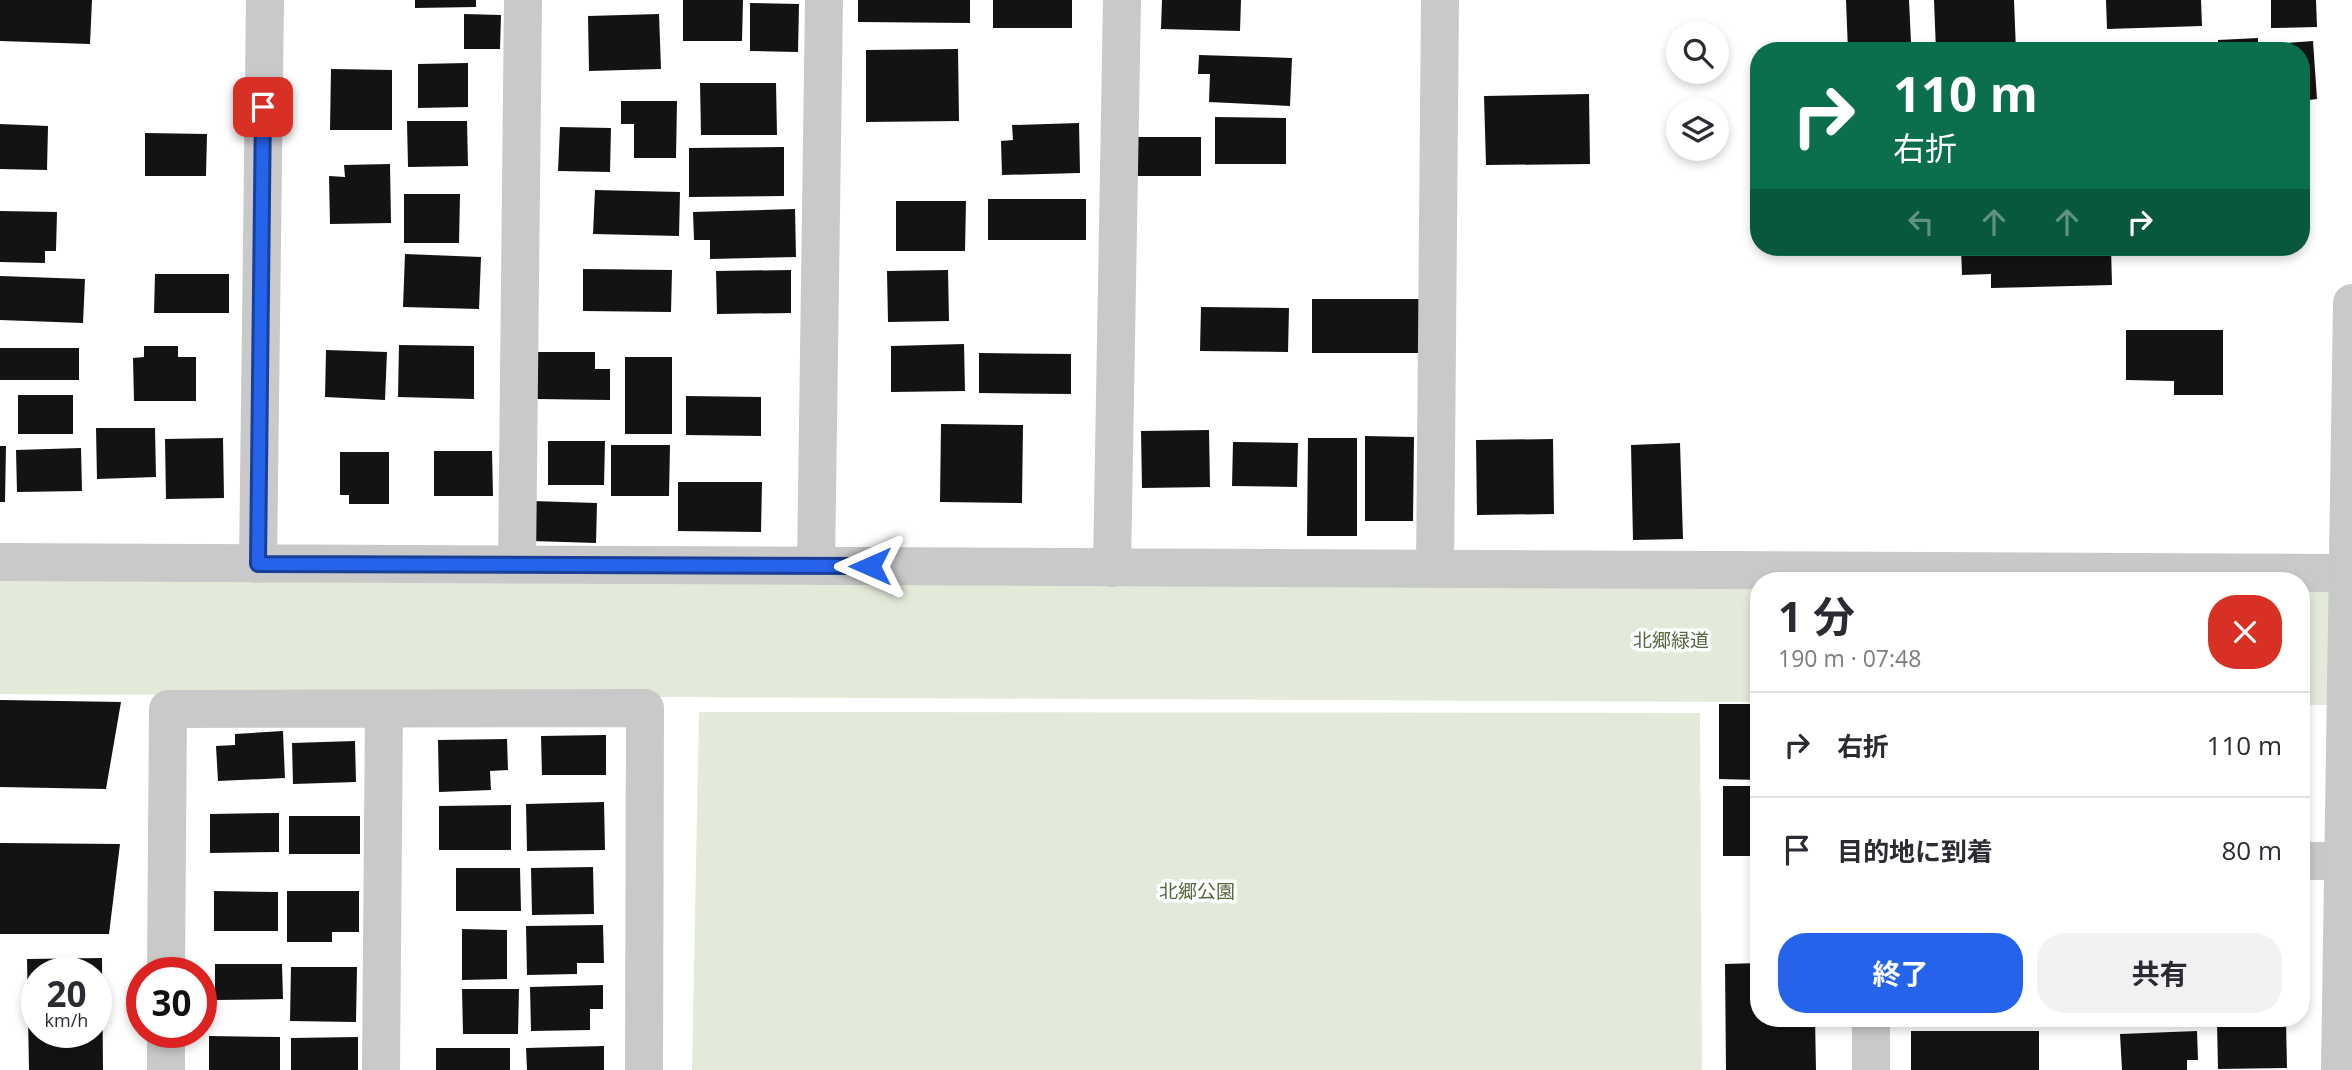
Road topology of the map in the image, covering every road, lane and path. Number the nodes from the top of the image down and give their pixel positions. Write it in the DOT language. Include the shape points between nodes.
graph roads {
  1 [pos="265,0"];
  2 [pos="523,0"];
  3 [pos="824,0"];
  4 [pos="1122,0"];
  5 [pos="1440,0"];
  6 [pos="2352,303"];
  7 [pos="0,562"];
  8 [pos="258,564"];
  9 [pos="517,565"];
  10 [pos="816,566"];
  11 [pos="1112,568"];
  12 [pos="1435,569"];
  13 [pos="1750,576"];
  14 [pos="2310,589"];
  15 [pos="2347,590"];
  16 [pos="384,709"];
  17 [pos="2310,861"];
  18 [pos="2343,861"];
  19 [pos="166,957"];
  20 [pos="1871,1027"];
  21 [pos="166,1048"];
  22 [pos="166,1070"];
  23 [pos="381,1070"];
  24 [pos="644,1070"];
  25 [pos="1871,1070"];
  26 [pos="2340,1070"];
  1 -- 8 [label="street"];
  2 -- 9 [label="street"];
  3 -- 10 [label="street"];
  4 -- 11 [label="street"];
  5 -- 12 [label="street"];
  6 -- 15 [label="street"];
  7 -- 8 [label="street"];
  8 -- 9 [label="street"];
  9 -- 10 [label="street"];
  10 -- 11 [label="street"];
  11 -- 12 [label="street"];
  12 -- 13 [label="street"];
  14 -- 15 [label="street"];
  15 -- 18 [label="street"];
  16 -- 19 [label="street" via="168,709"];
  16 -- 23 [label="street"];
  16 -- 24 [label="street" via="645,709"];
  17 -- 18 [label="street"];
  18 -- 26 [label="street"];
  20 -- 25 [label="street"];
  21 -- 22 [label="street"];
}
